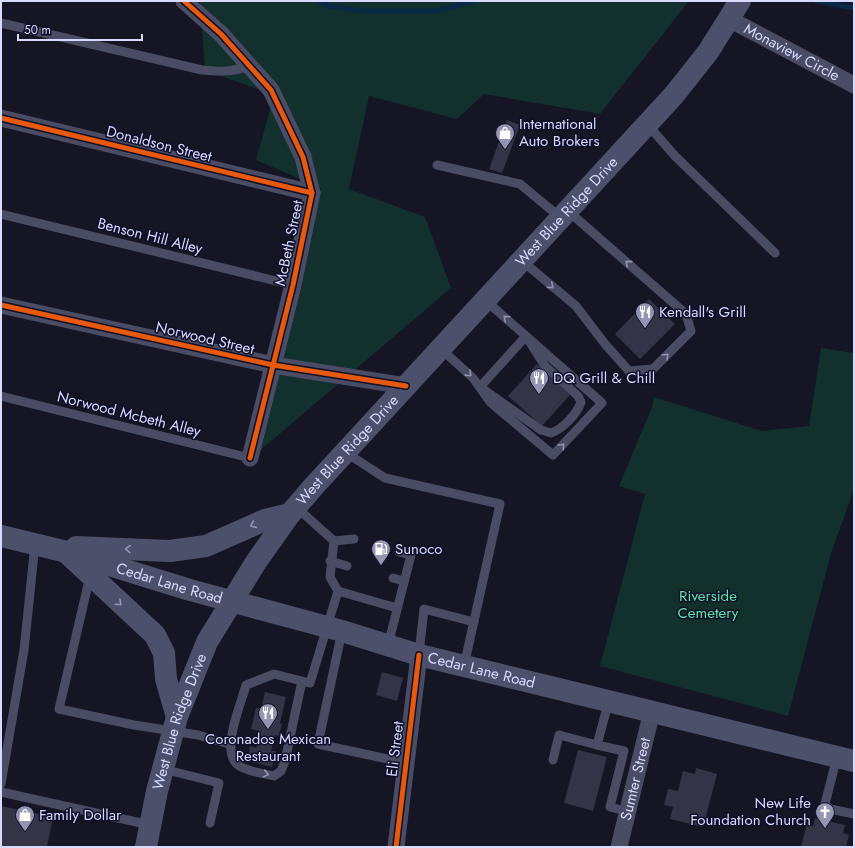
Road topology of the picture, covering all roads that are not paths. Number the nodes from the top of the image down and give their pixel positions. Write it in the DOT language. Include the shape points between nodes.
graph roads {
  1 [pos="184,1"];
  2 [pos="735,10"];
  3 [pos="1,23"];
  4 [pos="251,65"];
  5 [pos="854,85"];
  6 [pos="1,118"];
  7 [pos="648,124"];
  8 [pos="437,165"];
  9 [pos="312,194"];
  10 [pos="1,214"];
  11 [pos="564,214"];
  12 [pos="775,253"];
  13 [pos="521,260"];
  14 [pos="293,285"];
  15 [pos="485,300"];
  16 [pos="1,305"];
  17 [pos="526,336"];
  18 [pos="440,348"];
  19 [pos="273,365"];
  20 [pos="406,386"];
  21 [pos="480,387"];
  22 [pos="1,396"];
  23 [pos="345,452"];
  24 [pos="250,458"];
  25 [pos="293,511"];
  26 [pos="1,536"];
  27 [pos="354,539"];
  28 [pos="334,541"];
  29 [pos="35,544"];
  30 [pos="67,552"];
  31 [pos="399,552"];
  32 [pos="330,561"];
  33 [pos="347,566"];
  34 [pos="90,576"];
  35 [pos="393,578"];
  36 [pos="404,581"];
  37 [pos="338,591"];
  38 [pos="232,602"];
  39 [pos="397,608"];
  40 [pos="474,622"];
  41 [pos="334,629"];
  42 [pos="388,645"];
  43 [pos="419,655"];
  44 [pos="464,666"];
  45 [pos="302,681"];
  46 [pos="608,700"];
  47 [pos="652,711"];
  48 [pos="175,724"];
  49 [pos="229,744"];
  50 [pos="597,745"];
  51 [pos="846,759"];
  52 [pos="553,760"];
  53 [pos="406,763"];
  54 [pos="163,769"];
  55 [pos="1,784"];
  56 [pos="1,792"];
  57 [pos="628,812"];
  58 [pos="854,814"];
  59 [pos="210,823"];
  60 [pos="151,825"];
  61 [pos="146,847"];
  62 [pos="396,847"];
  63 [pos="619,847"];
  1 -- 4 [label="street, McBeth Street"];
  2 -- 5 [label="street, Monaview Circle"];
  2 -- 7 [label="main road, West Blue Ridge Drive" via="708,52"];
  3 -- 4 [label="lane" via="202,70 237,71"];
  4 -- 9 [label="street, McBeth Street" via="272,90 303,157"];
  6 -- 9 [label="street, Donaldson Street"];
  7 -- 11 [label="main road, West Blue Ridge Drive"];
  7 -- 12 [label="lane" via="675,156"];
  8 -- 11 [label="lane" via="520,184"];
  9 -- 14 [label="street, McBeth Street"];
  10 -- 14 [label="lane, Benson Hill Alley"];
  11 -- 13 [label="main road, West Blue Ridge Drive"];
  13 -- 11 [label="lane, one-way" via="576,306 629,371 653,369 691,331 686,314"];
  13 -- 15 [label="main road, West Blue Ridge Drive"];
  14 -- 19 [label="street, McBeth Street"];
  17 -- 15 [label="lane, one-way"];
  15 -- 18 [label="main road, West Blue Ridge Drive"];
  16 -- 19 [label="street, Norwood Street"];
  17 -- 21 [label="lane"];
  17 -- 21 [label="lane" via="545,366 578,396 581,402 579,409 558,431 551,433 541,430"];
  21 -- 17 [label="lane, one-way" via="490,402 553,455 602,403"];
  18 -- 20 [label="main road, West Blue Ridge Drive"];
  18 -- 21 [label="lane, one-way"];
  19 -- 20 [label="street, Norwood Street"];
  19 -- 24 [label="street, McBeth Street"];
  20 -- 23 [label="main road, West Blue Ridge Drive"];
  22 -- 24 [label="lane, Norwood Mcbeth Alley"];
  23 -- 25 [label="main road, West Blue Ridge Drive"];
  23 -- 40 [label="lane" via="385,478 500,504"];
  25 -- 28 [label="lane"];
  25 -- 29 [label="main road, Cedar Lane Road, one-way" via="265,520 206,546 170,551"];
  25 -- 38 [label="main road, West Blue Ridge Drive" via="256,562"];
  26 -- 29 [label="main road, Cedar Lane Road"];
  27 -- 28 [label="lane"];
  28 -- 32 [label="lane"];
  29 -- 30 [label="main road, Cedar Lane Road"];
  29 -- 55 [label="lane" via="24,650"];
  30 -- 34 [label="main road, Cedar Lane Road"];
  30 -- 38 [label="main road, Cedar Lane Road"];
  31 -- 36 [label="lane" via="411,554"];
  32 -- 33 [label="lane"];
  32 -- 37 [label="lane" via="330,577"];
  34 -- 48 [label="main road, Cedar Lane Road, one-way" via="155,636 164,653 166,679"];
  34 -- 48 [label="lane" via="59,709 134,725"];
  35 -- 36 [label="lane"];
  36 -- 39 [label="lane"];
  37 -- 39 [label="lane"];
  37 -- 41 [label="lane"];
  38 -- 41 [label="main road, Cedar Lane Road"];
  38 -- 48 [label="main road, West Blue Ridge Drive" via="207,642"];
  39 -- 42 [label="lane"];
  40 -- 43 [label="lane" via="424,609"];
  40 -- 44 [label="lane"];
  41 -- 42 [label="main road, Cedar Lane Road"];
  41 -- 45 [label="lane" via="310,683"];
  41 -- 53 [label="lane" via="318,744"];
  42 -- 43 [label="main road, Cedar Lane Road"];
  43 -- 44 [label="main road, Cedar Lane Road"];
  43 -- 53 [label="street, Eli Street"];
  44 -- 46 [label="main road, Cedar Lane Road"];
  45 -- 49 [label="lane" via="274,674 246,685"];
  49 -- 45 [label="lane, one-way" via="233,759 238,765 274,776 281,770"];
  46 -- 47 [label="main road, Cedar Lane Road"];
  46 -- 50 [label="lane"];
  47 -- 51 [label="main road, Cedar Lane Road"];
  47 -- 57 [label="street, Sumter Street"];
  48 -- 49 [label="lane" via="198,735"];
  48 -- 54 [label="main road, West Blue Ridge Drive"];
  50 -- 52 [label="lane" via="559,735"];
  50 -- 57 [label="lane" via="624,752 610,807"];
  51 -- 58 [label="lane" via="825,804 830,810"];
  53 -- 62 [label="street, Eli Street"];
  54 -- 59 [label="lane" via="219,783"];
  54 -- 60 [label="main road, West Blue Ridge Drive"];
  56 -- 60 [label="lane"];
  57 -- 63 [label="street, Sumter Street"];
  60 -- 61 [label="main road, West Blue Ridge Drive"];
}
